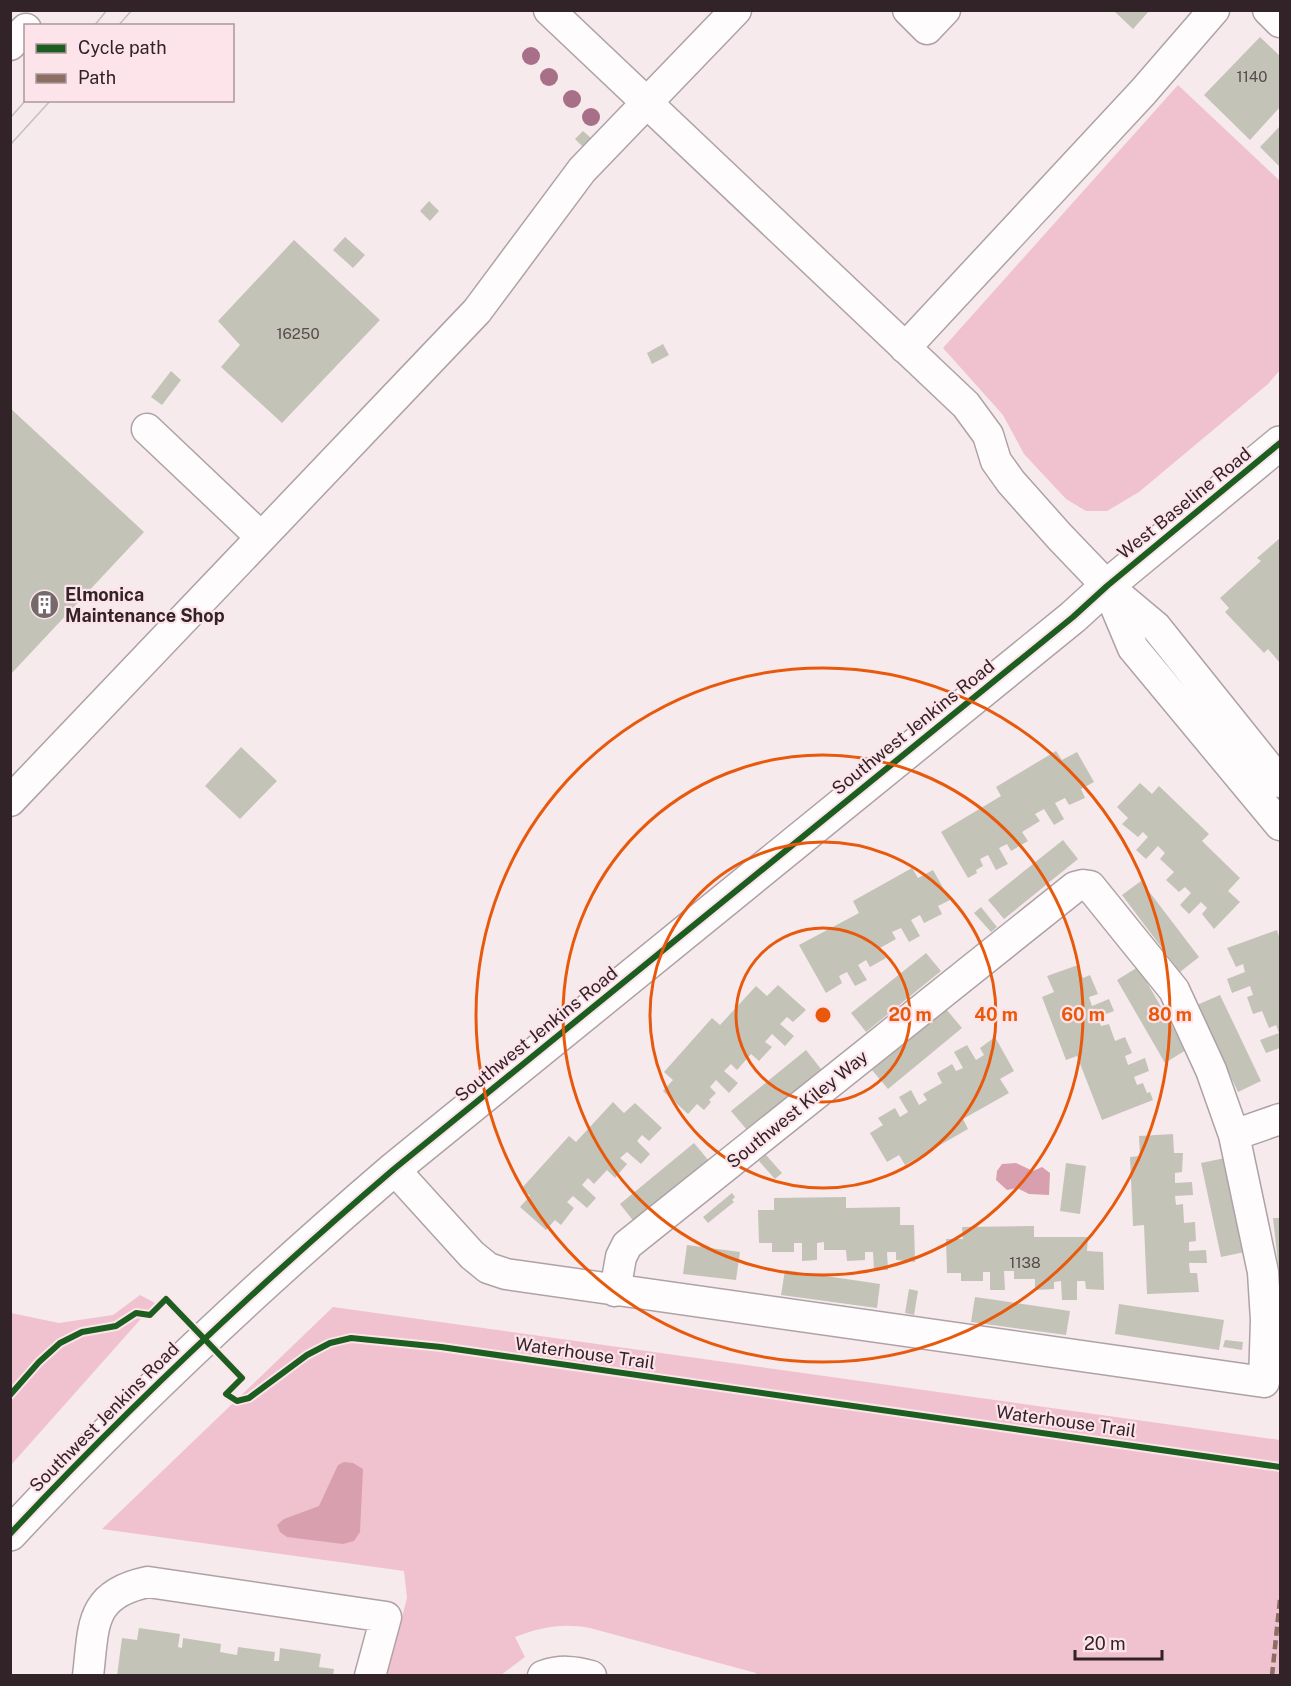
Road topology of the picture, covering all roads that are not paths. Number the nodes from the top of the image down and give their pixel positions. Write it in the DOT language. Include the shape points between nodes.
graph roads {
  1 [pos="43,10"];
  2 [pos="549,10"];
  3 [pos="736,10"];
  4 [pos="908,10"];
  5 [pos="945,10"];
  6 [pos="1214,10"];
  7 [pos="1268,10"];
  8 [pos="1281,22"];
  9 [pos="30,24"];
  10 [pos="24,30"];
  11 [pos="10,45"];
  12 [pos="646,105"];
  13 [pos="905,348"];
  14 [pos="147,429"];
  15 [pos="1281,443"];
  16 [pos="261,537"];
  17 [pos="1107,586"];
  18 [pos="1281,782"];
  19 [pos="10,801"];
  20 [pos="1281,825"];
  21 [pos="1281,1119"];
  22 [pos="1234,1135"];
  23 [pos="394,1169"];
  24 [pos="615,1291"];
  25 [pos="1272,1383"];
  26 [pos="10,1534"];
  27 [pos="88,1676"];
  28 [pos="370,1676"];
  29 [pos="543,1676"];
  30 [pos="591,1676"];
  1 -- 9 [label="street"];
  2 -- 12 [label="street"];
  3 -- 12 [label="street"];
  4 -- 5 [label="street" via="927,29"];
  6 -- 13 [label="street"];
  7 -- 8 [label="street"];
  10 -- 11 [label="street"];
  12 -- 13 [label="street"];
  12 -- 16 [label="street" via="582,170 477,311"];
  13 -- 17 [label="street" via="966,405 988,435 996,461 1011,482"];
  14 -- 16 [label="street"];
  15 -- 17 [label="main road, West Baseline Road"];
  16 -- 19 [label="street"];
  17 -- 18 [label="street" via="1156,627"];
  17 -- 20 [label="street" via="1133,648"];
  17 -- 23 [label="main road, Southwest Jenkins Road"];
  21 -- 22 [label="street"];
  22 -- 24 [label="street, Southwest Kiley Way" via="1211,1070 1174,990 1090,886 1075,887 627,1245"];
  22 -- 25 [label="street, Southwest Kiley Way" via="1263,1272"];
  23 -- 24 [label="street, Southwest Kiley Way" via="488,1268"];
  23 -- 26 [label="main road, Southwest Jenkins Road" via="146,1393"];
  24 -- 25 [label="street, Southwest Kiley Way"];
  27 -- 28 [label="street" via="95,1619 105,1603 120,1590 148,1582 386,1617"];
  29 -- 30 [label="street" via="556,1671"];
}
